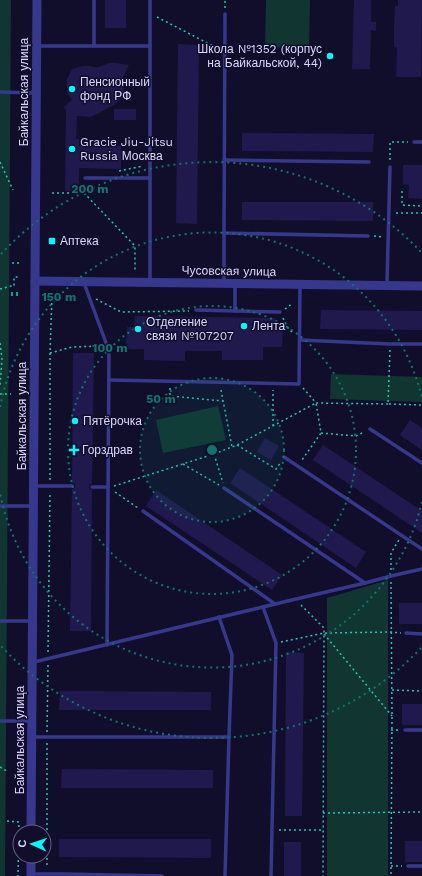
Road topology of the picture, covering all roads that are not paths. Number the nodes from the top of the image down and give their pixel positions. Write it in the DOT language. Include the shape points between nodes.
graph roads {
  1 [pos="37,0"];
  2 [pos="94,0"];
  3 [pos="150,0"];
  4 [pos="225,14"];
  5 [pos="36,46"];
  6 [pos="94,46"];
  7 [pos="150,46"];
  8 [pos="0,92"];
  9 [pos="36,93"];
  10 [pos="414,142"];
  11 [pos="422,142"];
  12 [pos="224,160"];
  13 [pos="370,162"];
  14 [pos="390,167"];
  15 [pos="85,178"];
  16 [pos="150,178"];
  17 [pos="224,233"];
  18 [pos="368,236"];
  19 [pos="35,281"];
  20 [pos="84,282"];
  21 [pos="150,282"];
  22 [pos="224,283"];
  23 [pos="235,284"];
  24 [pos="300,285"];
  25 [pos="387,286"];
  26 [pos="422,286"];
  27 [pos="196,310"];
  28 [pos="235,311"];
  29 [pos="280,312"];
  30 [pos="300,340"];
  31 [pos="422,344"];
  32 [pos="109,380"];
  33 [pos="370,429"];
  34 [pos="284,457"];
  35 [pos="422,464"];
  36 [pos="34,486"];
  37 [pos="72,486"];
  38 [pos="92,487"];
  39 [pos="108,487"];
  40 [pos="224,488"];
  41 [pos="0,506"];
  42 [pos="34,506"];
  43 [pos="143,511"];
  44 [pos="422,549"];
  45 [pos="422,569"];
  46 [pos="365,584"];
  47 [pos="275,604"];
  48 [pos="263,607"];
  49 [pos="219,617"];
  50 [pos="0,621"];
  51 [pos="33,621"];
  52 [pos="406,634"];
  53 [pos="422,634"];
  54 [pos="107,645"];
  55 [pos="33,662"];
  56 [pos="0,721"];
  57 [pos="32,721"];
  58 [pos="405,730"];
  59 [pos="422,730"];
  60 [pos="32,737"];
  61 [pos="229,737"];
  62 [pos="31,824"];
  63 [pos="31,864"];
  64 [pos="408,866"];
  65 [pos="422,866"];
  66 [pos="31,875"];
  67 [pos="162,876"];
  68 [pos="225,876"];
  69 [pos="271,876"];
  1 -- 5 [label="street, Байкальская улица"];
  2 -- 6 [label="lane"];
  3 -- 7 [label="lane"];
  4 -- 12 [label="lane"];
  5 -- 6 [label="lane"];
  5 -- 9 [label="street, Байкальская улица"];
  6 -- 7 [label="lane"];
  7 -- 16 [label="lane"];
  8 -- 9 [label="lane"];
  9 -- 19 [label="street, Байкальская улица"];
  10 -- 11 [label="lane"];
  12 -- 13 [label="lane"];
  12 -- 17 [label="lane"];
  14 -- 25 [label="lane"];
  15 -- 16 [label="lane"];
  16 -- 21 [label="lane"];
  17 -- 18 [label="lane"];
  17 -- 22 [label="lane"];
  19 -- 20 [label="street, Чусовская улица"];
  19 -- 36 [label="street, Байкальская улица"];
  20 -- 21 [label="street, Чусовская улица"];
  20 -- 32 [label="lane" via="93,314 109,351"];
  21 -- 22 [label="street, Чусовская улица"];
  22 -- 23 [label="street, Чусовская улица"];
  23 -- 24 [label="street, Чусовская улица"];
  23 -- 28 [label="lane"];
  24 -- 25 [label="street, Чусовская улица"];
  24 -- 30 [label="lane"];
  25 -- 26 [label="street, Чусовская улица"];
  27 -- 28 [label="lane"];
  28 -- 29 [label="lane"];
  30 -- 31 [label="lane"];
  30 -- 32 [label="lane" via="299,384"];
  32 -- 39 [label="lane"];
  33 -- 35 [label="lane"];
  34 -- 44 [label="lane"];
  36 -- 37 [label="lane"];
  36 -- 42 [label="street, Байкальская улица"];
  38 -- 39 [label="lane"];
  39 -- 54 [label="lane"];
  40 -- 46 [label="lane"];
  41 -- 42 [label="lane"];
  42 -- 51 [label="street, Байкальская улица"];
  43 -- 47 [label="lane"];
  45 -- 46 [label="lane"];
  46 -- 47 [label="lane"];
  47 -- 48 [label="lane"];
  48 -- 49 [label="lane"];
  48 -- 69 [label="lane" via="276,643"];
  49 -- 54 [label="lane"];
  49 -- 61 [label="lane" via="232,655"];
  50 -- 51 [label="lane"];
  51 -- 55 [label="street, Байкальская улица"];
  52 -- 53 [label="lane"];
  54 -- 55 [label="lane"];
  55 -- 57 [label="street, Байкальская улица"];
  56 -- 57 [label="lane"];
  57 -- 60 [label="street, Байкальская улица"];
  58 -- 59 [label="lane"];
  60 -- 61 [label="lane"];
  60 -- 62 [label="street, Байкальская улица"];
  61 -- 68 [label="lane"];
  63 -- 66 [label="street"];
  64 -- 65 [label="lane"];
  66 -- 67 [label="lane"];
}
